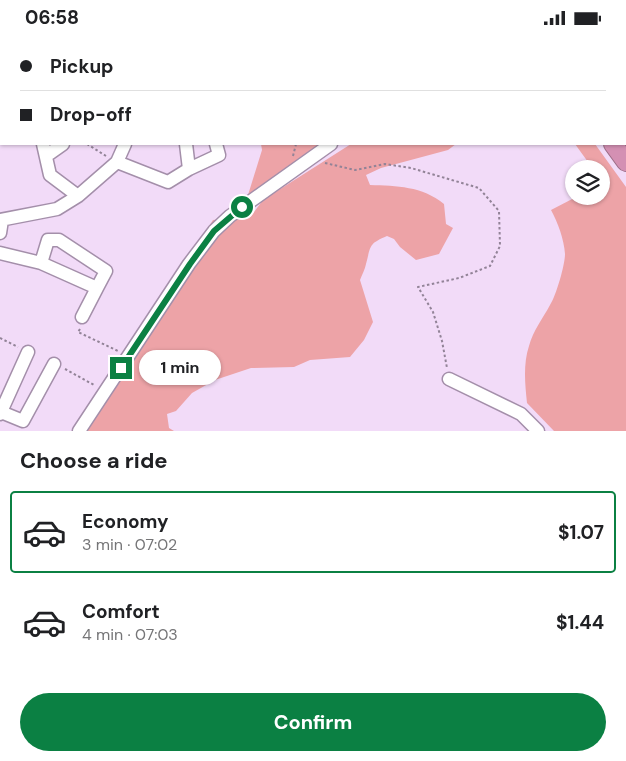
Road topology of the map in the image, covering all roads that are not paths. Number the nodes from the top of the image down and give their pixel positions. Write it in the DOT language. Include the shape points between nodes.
graph roads {
  1 [pos="60,145"];
  2 [pos="124,145"];
  3 [pos="186,145"];
  4 [pos="216,145"];
  5 [pos="330,145"];
  6 [pos="614,145"];
  7 [pos="44,150"];
  8 [pos="116,162"];
  9 [pos="626,162"];
  10 [pos="189,169"];
  11 [pos="78,196"];
  12 [pos="1,220"];
  13 [pos="0,233"];
  14 [pos="0,253"];
  15 [pos="41,263"];
  16 [pos="97,288"];
  17 [pos="82,317"];
  18 [pos="28,352"];
  19 [pos="54,364"];
  20 [pos="449,379"];
  21 [pos="1,413"];
  22 [pos="79,431"];
  23 [pos="538,431"];
  1 -- 7 [label="street"];
  2 -- 8 [label="street"];
  3 -- 10 [label="street"];
  4 -- 10 [label="street" via="219,155"];
  5 -- 22 [label="street" via="214,231"];
  6 -- 9 [label="highway"];
  7 -- 11 [label="street" via="50,175"];
  8 -- 10 [label="street" via="168,182"];
  8 -- 11 [label="street"];
  11 -- 12 [label="street" via="57,209"];
  12 -- 13 [label="street"];
  14 -- 15 [label="street"];
  15 -- 16 [label="street"];
  15 -- 16 [label="street" via="48,240 59,240 106,271"];
  16 -- 17 [label="street"];
  18 -- 21 [label="street"];
  19 -- 21 [label="street" via="23,421"];
  20 -- 23 [label="street" via="521,414"];
}
